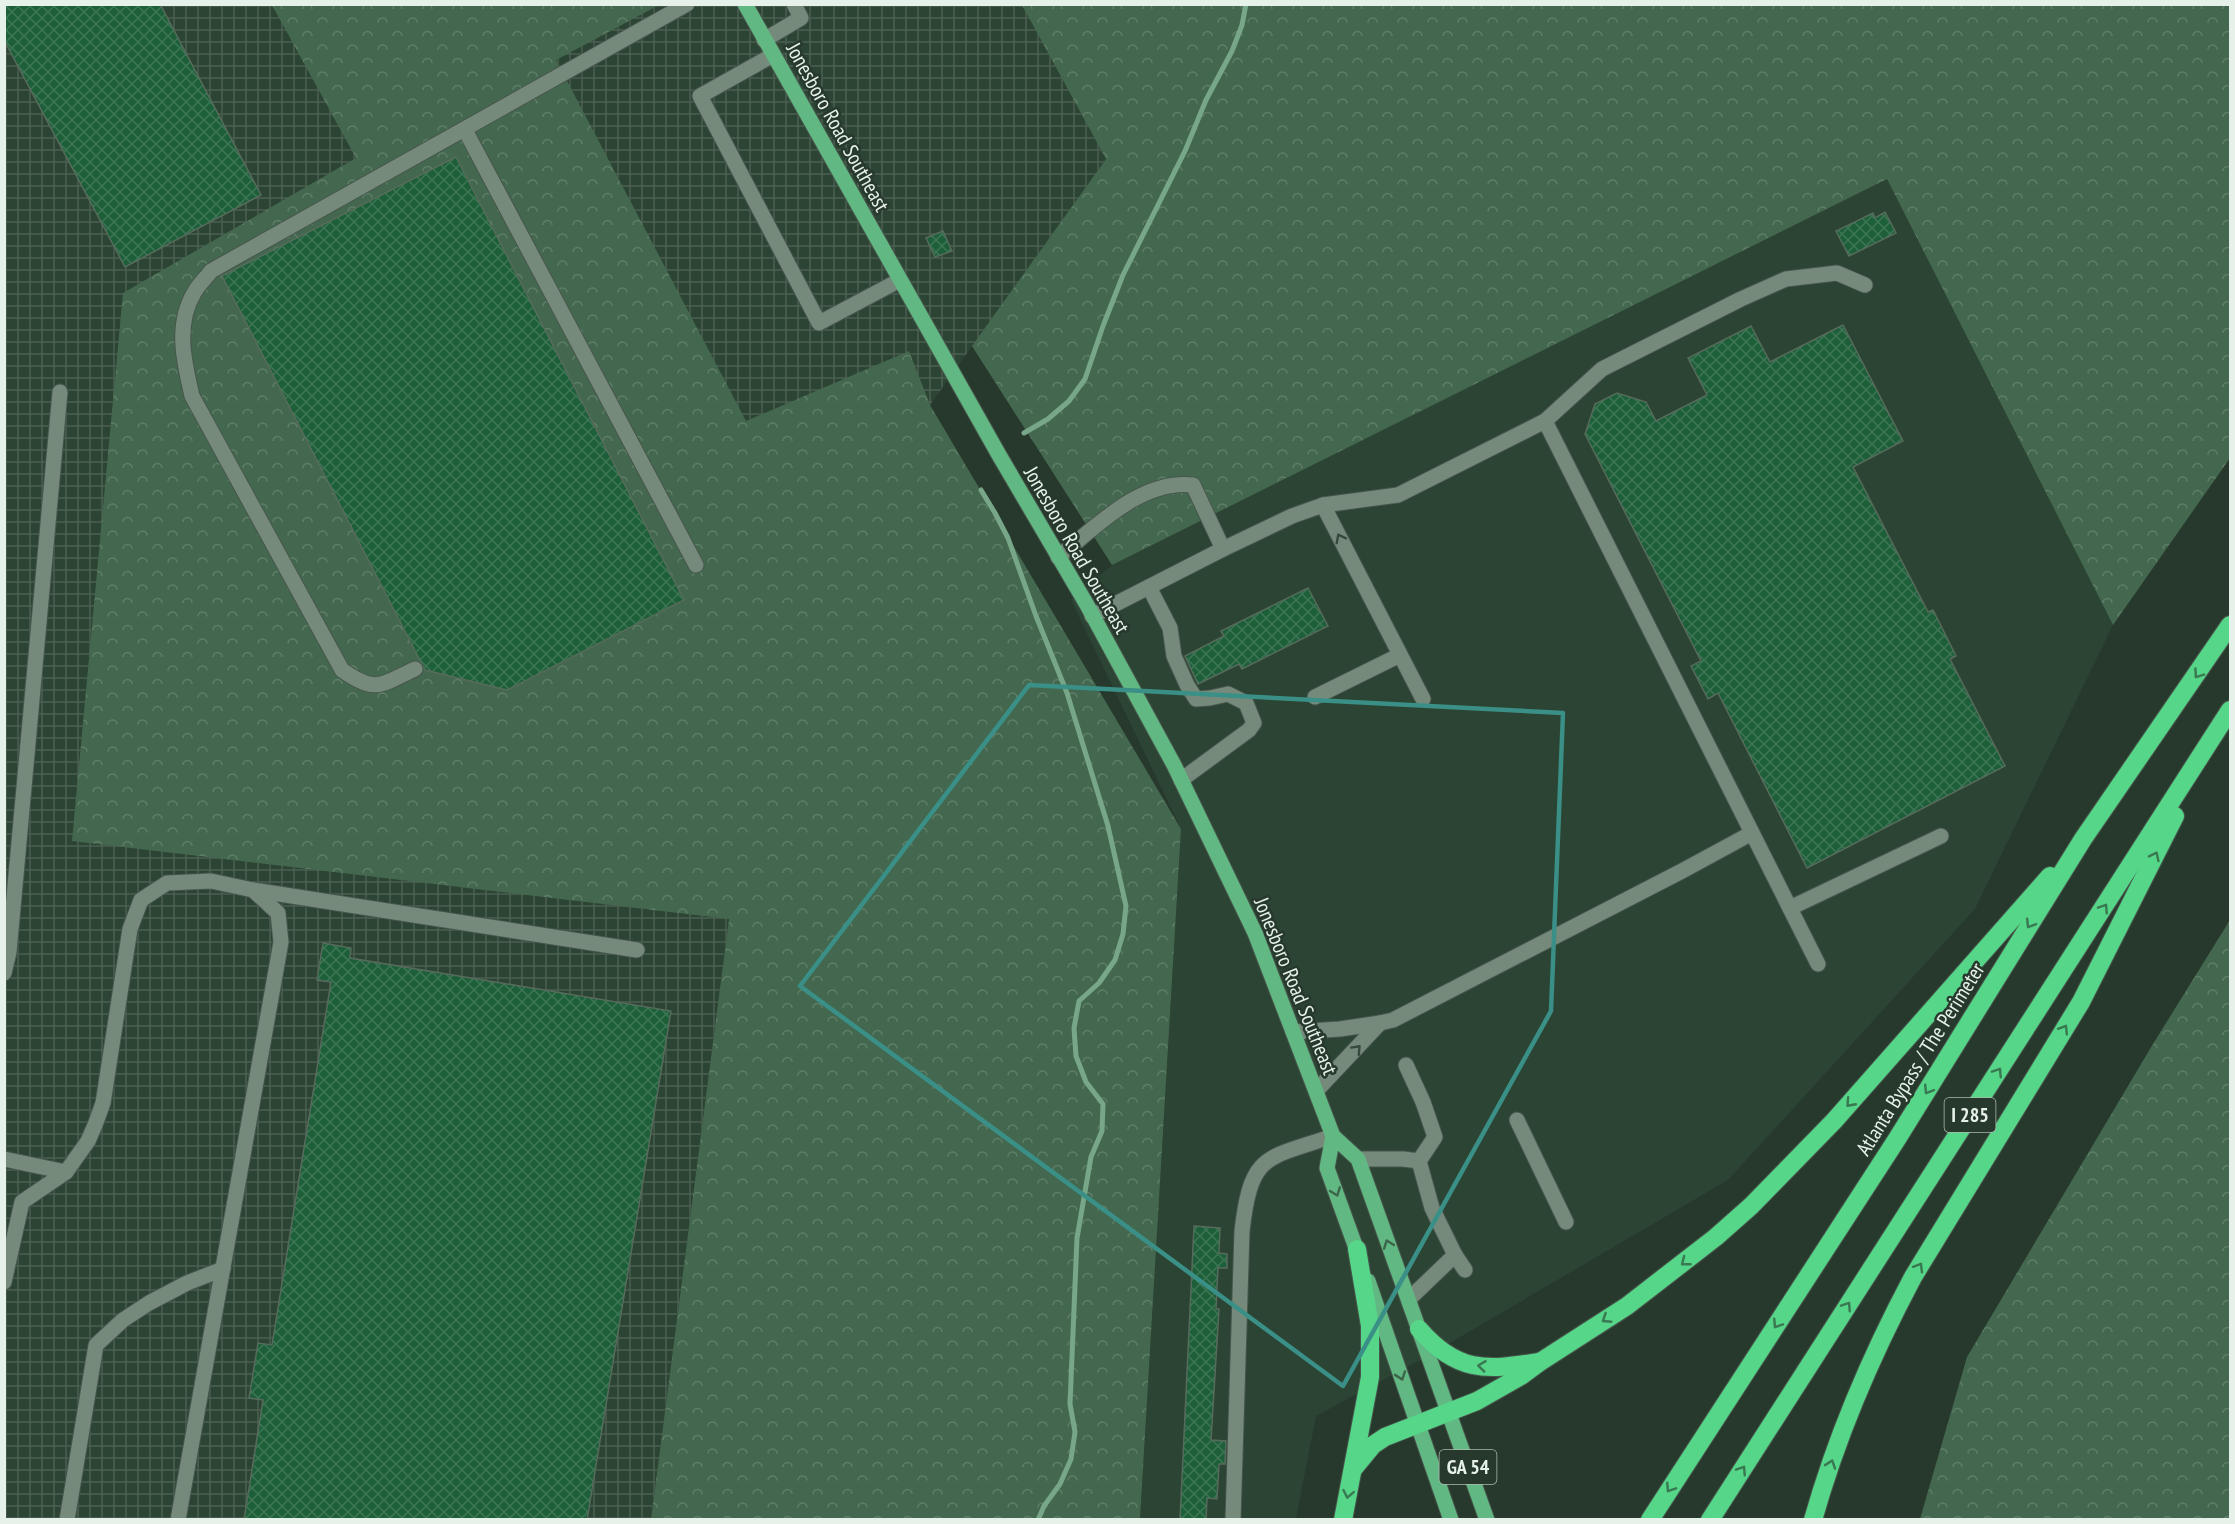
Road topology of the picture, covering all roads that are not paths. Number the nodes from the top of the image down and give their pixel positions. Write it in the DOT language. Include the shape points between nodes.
graph roads {
  1 [pos="687,4"];
  2 [pos="745,4"];
  3 [pos="794,4"];
  4 [pos="764,40"];
  5 [pos="773,55"];
  6 [pos="465,130"];
  7 [pos="900,280"];
  8 [pos="1865,285"];
  9 [pos="60,392"];
  10 [pos="1545,421"];
  11 [pos="1323,505"];
  12 [pos="1223,549"];
  13 [pos="1058,557"];
  14 [pos="696,565"];
  15 [pos="1149,587"];
  16 [pos="1092,616"];
  17 [pos="2230,625"];
  18 [pos="1400,655"];
  19 [pos="415,669"];
  20 [pos="1316,696"];
  21 [pos="1423,699"];
  22 [pos="2230,710"];
  23 [pos="2210,743"];
  24 [pos="1181,780"];
  25 [pos="1752,833"];
  26 [pos="1941,836"];
  27 [pos="2084,838"];
  28 [pos="253,890"];
  29 [pos="1790,908"];
  30 [pos="637,950"];
  31 [pos="1818,964"];
  32 [pos="4,973"];
  33 [pos="1380,1023"];
  34 [pos="1293,1032"];
  35 [pos="1406,1065"];
  36 [pos="1316,1091"];
  37 [pos="1517,1120"];
  38 [pos="1333,1136"];
  39 [pos="4,1159"];
  40 [pos="1358,1159"];
  41 [pos="1419,1161"];
  42 [pos="66,1172"];
  43 [pos="1566,1222"];
  44 [pos="1357,1249"];
  45 [pos="1455,1255"];
  46 [pos="6,1264"];
  47 [pos="223,1269"];
  48 [pos="1465,1270"];
  49 [pos="4,1282"];
  50 [pos="1408,1299"];
  51 [pos="1419,1329"];
  52 [pos="1540,1362"];
  53 [pos="1448,1413"];
  54 [pos="1418,1424"];
  55 [pos="1353,1468"];
  56 [pos="67,1520"];
  57 [pos="178,1520"];
  58 [pos="1233,1520"];
  59 [pos="1343,1520"];
  60 [pos="1451,1520"];
  61 [pos="1487,1520"];
  62 [pos="1650,1520"];
  63 [pos="1710,1520"];
  64 [pos="1814,1520"];
  1 -- 6 [label="street"];
  2 -- 4 [label="main road, Jonesboro Road Southeast / GA 54"];
  3 -- 4 [label="street" via="801,18"];
  4 -- 5 [label="main road, Jonesboro Road Southeast / GA 54"];
  5 -- 7 [label="main road, Jonesboro Road Southeast / GA 54"];
  5 -- 7 [label="street" via="700,96 819,323"];
  6 -- 14 [label="street"];
  6 -- 19 [label="street" via="211,271 193,294 183,322 183,358 192,396 342,670 377,687"];
  7 -- 13 [label="main road, Jonesboro Road Southeast / GA 54"];
  8 -- 10 [label="street" via="1837,273 1786,279 1602,369"];
  9 -- 32 [label="street"];
  10 -- 11 [label="street" via="1398,495"];
  10 -- 25 [label="street"];
  11 -- 12 [label="street"];
  18 -- 11 [label="street, one-way"];
  12 -- 13 [label="street" via="1193,485 1180,484 1154,490 1126,504"];
  12 -- 15 [label="street"];
  13 -- 16 [label="main road, Jonesboro Road Southeast / GA 54"];
  15 -- 16 [label="street"];
  15 -- 24 [label="street" via="1170,628 1174,656 1196,699 1228,694 1246,703 1254,723"];
  16 -- 24 [label="main road, Jonesboro Road Southeast / GA 54"];
  17 -- 27 [label="highway, Atlanta Bypass / The Perimeter / I 285, one-way"];
  18 -- 20 [label="street"];
  18 -- 21 [label="street"];
  22 -- 23 [label="highway, I 285"];
  63 -- 23 [label="highway, I 285, one-way"];
  64 -- 23 [label="highway, one-way" via="1841,1435 1888,1324 2081,1002"];
  24 -- 34 [label="main road, Jonesboro Road Southeast / GA 54" via="1255,933"];
  25 -- 29 [label="street"];
  25 -- 33 [label="street" via="1393,1020"];
  26 -- 29 [label="street"];
  27 -- 52 [label="highway, one-way" via="1842,1112 1751,1206 1627,1306"];
  27 -- 62 [label="highway, Atlanta Bypass / The Perimeter / I 285, one-way" via="1897,1139"];
  28 -- 30 [label="street"];
  28 -- 42 [label="street" via="211,881 167,883 141,900 130,928 103,1102 88,1141"];
  28 -- 47 [label="street" via="278,914 281,942"];
  29 -- 31 [label="street"];
  33 -- 34 [label="street"];
  36 -- 33 [label="street, one-way"];
  34 -- 36 [label="main road, Jonesboro Road Southeast / GA 54"];
  35 -- 41 [label="street" via="1435,1137"];
  36 -- 38 [label="main road, Jonesboro Road Southeast / GA 54"];
  37 -- 43 [label="street"];
  38 -- 40 [label="main road, Jonesboro Road Southeast / GA 54"];
  38 -- 44 [label="main road, GA 54, one-way" via="1327,1168"];
  38 -- 58 [label="street" via="1269,1158 1259,1167 1247,1194 1242,1231"];
  39 -- 42 [label="street"];
  40 -- 41 [label="street"];
  50 -- 40 [label="main road, Jonesboro Road Southeast / GA 54, one-way"];
  41 -- 45 [label="street" via="1432,1208"];
  42 -- 46 [label="street" via="22,1202"];
  44 -- 54 [label="main road, GA 54, one-way"];
  44 -- 55 [label="highway" via="1368,1304 1371,1350 1366,1404"];
  45 -- 48 [label="street"];
  45 -- 50 [label="street"];
  46 -- 49 [label="street"];
  47 -- 56 [label="street" via="149,1303 96,1345"];
  47 -- 57 [label="street"];
  50 -- 51 [label="main road, Jonesboro Road Southeast / GA 54"];
  52 -- 51 [label="highway, one-way" via="1487,1367 1465,1364 1432,1344"];
  51 -- 53 [label="main road, Jonesboro Road Southeast / GA 54"];
  52 -- 53 [label="highway" via="1500,1388"];
  53 -- 54 [label="highway"];
  53 -- 61 [label="main road, Jonesboro Road Southeast / GA 54"];
  54 -- 55 [label="highway" via="1372,1445"];
  54 -- 60 [label="main road, GA 54"];
  55 -- 59 [label="highway, one-way"];
}
